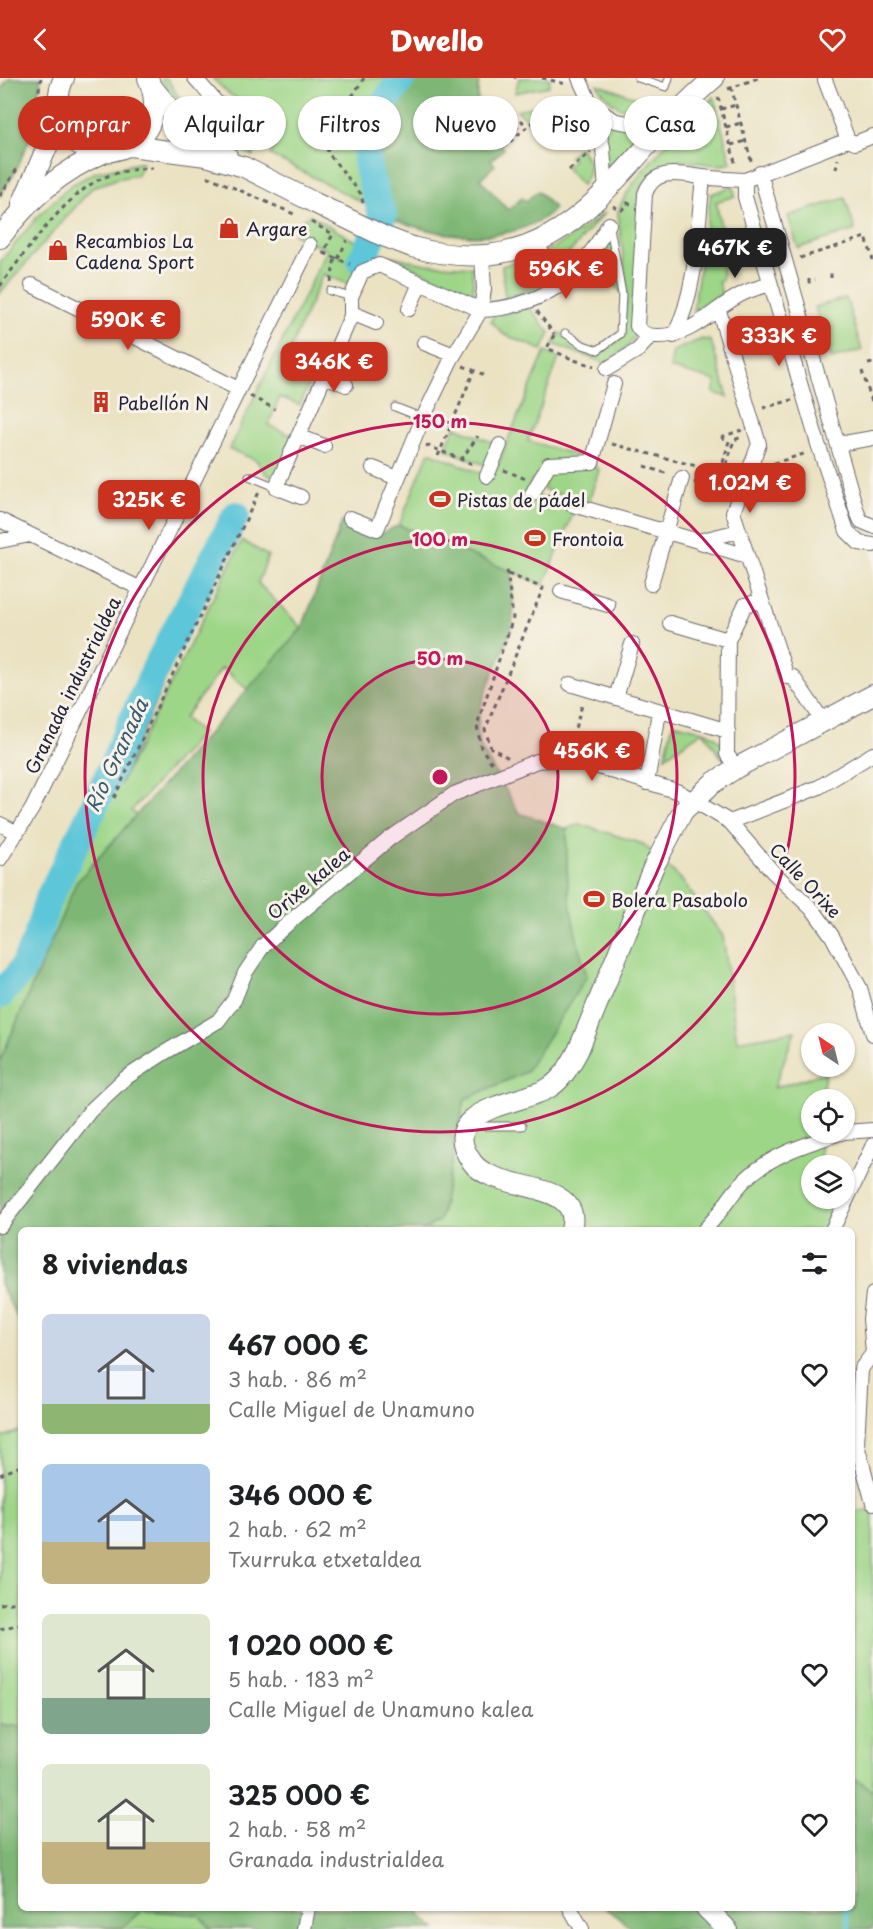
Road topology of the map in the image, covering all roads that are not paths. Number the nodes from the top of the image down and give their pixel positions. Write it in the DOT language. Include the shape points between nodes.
graph roads {
  1 [pos="64,78"];
  2 [pos="195,78"];
  3 [pos="638,78"];
  4 [pos="669,78"];
  5 [pos="825,80"];
  6 [pos="151,83"];
  7 [pos="720,86"];
  8 [pos="58,96"];
  9 [pos="211,96"];
  10 [pos="707,96"];
  11 [pos="151,123"];
  12 [pos="873,136"];
  13 [pos="848,141"];
  14 [pos="151,149"];
  15 [pos="46,150"];
  16 [pos="93,150"];
  17 [pos="115,150"];
  18 [pos="603,150"];
  19 [pos="645,150"];
  20 [pos="103,153"];
  21 [pos="244,167"];
  22 [pos="750,177"];
  23 [pos="703,178"];
  24 [pos="606,193"];
  25 [pos="16,217"];
  26 [pos="609,224"];
  27 [pos="0,238"];
  28 [pos="537,242"];
  29 [pos="310,245"];
  30 [pos="482,255"];
  31 [pos="420,283"];
  32 [pos="771,284"];
  33 [pos="32,285"];
  34 [pos="558,287"];
  35 [pos="330,291"];
  36 [pos="351,297"];
  37 [pos="409,309"];
  38 [pos="481,310"];
  39 [pos="719,311"];
  40 [pos="351,313"];
  41 [pos="376,323"];
  42 [pos="565,333"];
  43 [pos="651,336"];
  44 [pos="674,336"];
  45 [pos="424,343"];
  46 [pos="452,357"];
  47 [pos="606,369"];
  48 [pos="325,376"];
  49 [pos="614,384"];
  50 [pos="346,385"];
  51 [pos="238,389"];
  52 [pos="395,407"];
  53 [pos="423,418"];
  54 [pos="298,436"];
  55 [pos="873,438"];
  56 [pos="838,444"];
  57 [pos="500,445"];
  58 [pos="324,446"];
  59 [pos="373,468"];
  60 [pos="490,471"];
  61 [pos="249,476"];
  62 [pos="397,478"];
  63 [pos="682,478"];
  64 [pos="269,485"];
  65 [pos="534,489"];
  66 [pos="301,497"];
  67 [pos="573,505"];
  68 [pos="350,518"];
  69 [pos="0,519"];
  70 [pos="873,526"];
  71 [pos="739,531"];
  72 [pos="31,535"];
  73 [pos="0,541"];
  74 [pos="698,541"];
  75 [pos="873,545"];
  76 [pos="747,556"];
  77 [pos="651,584"];
  78 [pos="139,588"];
  79 [pos="561,591"];
  80 [pos="760,601"];
  81 [pos="608,605"];
  82 [pos="670,622"];
  83 [pos="728,640"];
  84 [pos="632,644"];
  85 [pos="570,684"];
  86 [pos="873,695"];
  87 [pos="616,698"];
  88 [pos="659,712"];
  89 [pos="823,721"];
  90 [pos="728,731"];
  91 [pos="873,754"];
  92 [pos="736,768"];
  93 [pos="647,783"];
  94 [pos="694,800"];
  95 [pos="730,822"];
  96 [pos="0,824"];
  97 [pos="18,833"];
  98 [pos="0,859"];
  99 [pos="873,1034"];
  100 [pos="471,1119"];
  101 [pos="522,1126"];
  102 [pos="873,1130"];
  103 [pos="855,1131"];
  104 [pos="812,1143"];
  105 [pos="873,1145"];
  106 [pos="0,1226"];
  107 [pos="571,1227"];
  108 [pos="706,1227"];
  109 [pos="833,1227"];
  110 [pos="873,1294"];
  111 [pos="873,1353"];
  112 [pos="873,1503"];
  113 [pos="307,1911"];
  114 [pos="572,1911"];
  115 [pos="709,1911"];
  116 [pos="304,1929"];
  117 [pos="582,1929"];
  118 [pos="727,1929"];
  1 -- 8 [label="street"];
  2 -- 9 [label="street"];
  3 -- 4 [label="lane" via="666,87"];
  5 -- 13 [label="street"];
  6 -- 11 [label="street" via="155,102"];
  6 -- 21 [label="street" via="181,123"];
  7 -- 10 [label="street"];
  12 -- 13 [label="street" via="855,143"];
  13 -- 22 [label="street"];
  14 -- 21 [label="street" via="206,156"];
  15 -- 25 [label="street"];
  16 -- 20 [label="street"];
  17 -- 20 [label="street"];
  18 -- 24 [label="street"];
  19 -- 24 [label="street"];
  20 -- 25 [label="street" via="56,179"];
  21 -- 30 [label="street, bridge" via="311,211 433,253"];
  22 -- 23 [label="street"];
  22 -- 32 [label="street" via="745,197"];
  22 -- 56 [label="street"];
  23 -- 43 [label="street" via="665,174 647,187 637,307 639,330"];
  23 -- 44 [label="street" via="691,289 686,312"];
  24 -- 28 [label="street" via="564,228"];
  25 -- 27 [label="street"];
  26 -- 34 [label="street" via="590,255"];
  26 -- 42 [label="lane" via="622,294 620,334 598,351"];
  28 -- 30 [label="street"];
  28 -- 34 [label="street"];
  29 -- 51 [label="street, Granada industrialdea"];
  30 -- 38 [label="street"];
  31 -- 36 [label="street" via="379,265 362,272"];
  31 -- 37 [label="street"];
  31 -- 38 [label="street"];
  32 -- 39 [label="street" via="742,293"];
  32 -- 75 [label="street" via="847,531 859,543"];
  33 -- 51 [label="street"];
  34 -- 38 [label="street" via="510,309"];
  35 -- 36 [label="lane"];
  36 -- 40 [label="street"];
  38 -- 46 [label="street"];
  39 -- 44 [label="street"];
  39 -- 71 [label="street" via="759,444 733,512"];
  40 -- 41 [label="street"];
  40 -- 48 [label="street"];
  43 -- 44 [label="street"];
  43 -- 47 [label="street" via="638,350"];
  45 -- 46 [label="street"];
  46 -- 53 [label="street"];
  48 -- 50 [label="street"];
  48 -- 54 [label="street"];
  49 -- 65 [label="street" via="592,462 549,464"];
  51 -- 78 [label="street, Granada industrialdea"];
  52 -- 53 [label="lane"];
  53 -- 62 [label="street"];
  54 -- 58 [label="street"];
  54 -- 64 [label="street"];
  55 -- 56 [label="street"];
  56 -- 70 [label="street" via="857,512 861,521"];
  57 -- 60 [label="street"];
  59 -- 62 [label="street"];
  61 -- 64 [label="lane"];
  62 -- 68 [label="street" via="376,529"];
  63 -- 77 [label="street"];
  64 -- 66 [label="street"];
  67 -- 74 [label="street"];
  69 -- 72 [label="street, Granada industrialdea"];
  71 -- 74 [label="street"];
  71 -- 76 [label="street"];
  72 -- 73 [label="street"];
  72 -- 78 [label="street, Granada industrialdea"];
  74 -- 76 [label="street"];
  76 -- 80 [label="street"];
  78 -- 97 [label="street, Granada industrialdea"];
  79 -- 81 [label="street"];
  80 -- 83 [label="street" via="746,605"];
  80 -- 89 [label="street" via="787,676 793,678"];
  82 -- 83 [label="street"];
  83 -- 90 [label="street"];
  84 -- 87 [label="street"];
  85 -- 87 [label="street"];
  86 -- 89 [label="street"];
  87 -- 88 [label="street"];
  88 -- 90 [label="street"];
  88 -- 93 [label="street"];
  89 -- 92 [label="street"];
  90 -- 92 [label="street" via="727,754"];
  91 -- 95 [label="street" via="819,787"];
  92 -- 94 [label="street"];
  93 -- 94 [label="street, Orixe kalea"];
  93 -- 106 [label="street, Orixe kalea" via="566,758 537,761 454,794 389,839 263,946 218,1021 124,1079 90,1111"];
  94 -- 95 [label="street, Orixe kalea"];
  94 -- 100 [label="street" via="683,812 653,868 590,1024 561,1078 546,1090 489,1108"];
  95 -- 99 [label="street, Calle Orixe" via="773,872 814,911 832,936 860,988"];
  96 -- 97 [label="street"];
  97 -- 98 [label="street, Granada industrialdea"];
  100 -- 101 [label="lane" via="479,1126"];
  100 -- 107 [label="street" via="464,1146 473,1165 491,1177 560,1198 570,1210"];
  102 -- 103 [label="street"];
  104 -- 108 [label="street" via="761,1167 741,1184"];
  105 -- 109 [label="street"];
  110 -- 111 [label="street"];
  111 -- 112 [label="street" via="861,1370 857,1445"];
  113 -- 116 [label="street"];
  114 -- 117 [label="street"];
  115 -- 118 [label="street"];
}
